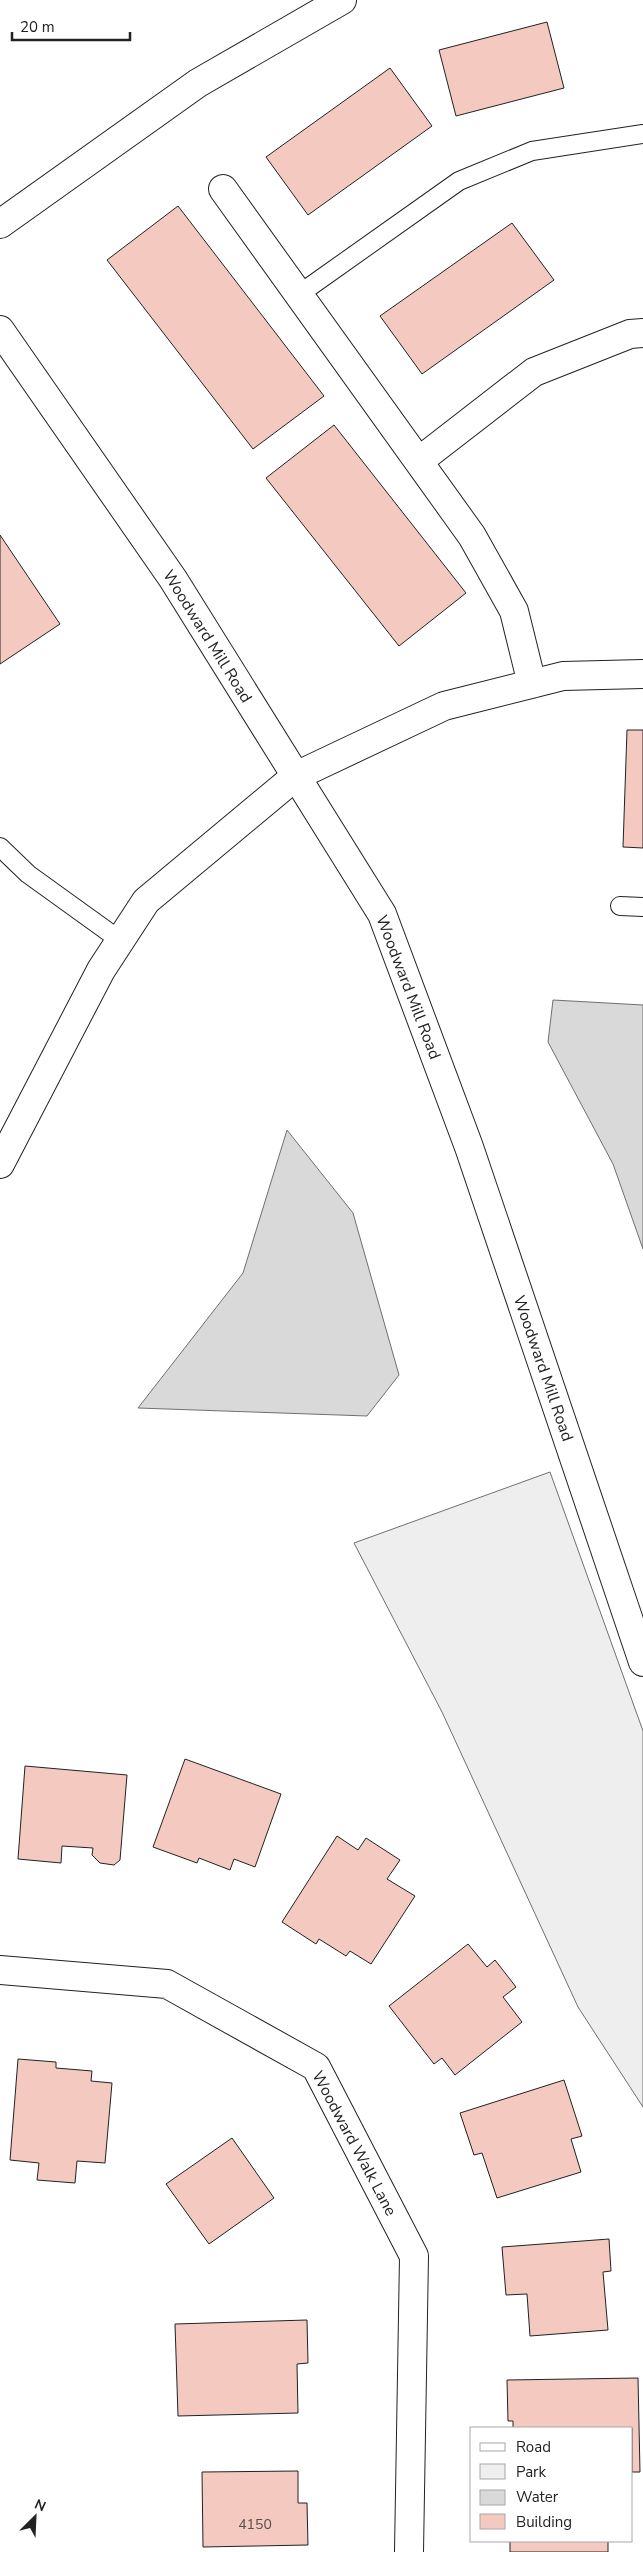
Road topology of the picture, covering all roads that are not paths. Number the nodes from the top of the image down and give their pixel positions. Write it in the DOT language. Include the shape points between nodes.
graph roads {
  1 [pos="342,0"];
  2 [pos="643,134"];
  3 [pos="223,189"];
  4 [pos="0,224"];
  5 [pos="298,295"];
  6 [pos="0,330"];
  7 [pos="643,333"];
  8 [pos="419,461"];
  9 [pos="643,674"];
  10 [pos="532,684"];
  11 [pos="296,776"];
  12 [pos="0,847"];
  13 [pos="620,906"];
  14 [pos="643,906"];
  15 [pos="120,941"];
  16 [pos="0,1164"];
  17 [pos="643,1662"];
  18 [pos="0,1970"];
  19 [pos="409,2552"];
  1 -- 4 [label="street" via="198,83"];
  2 -- 5 [label="lane" via="532,151 459,181"];
  3 -- 5 [label="street"];
  5 -- 8 [label="street"];
  6 -- 11 [label="street, Woodward Mill Road" via="173,579"];
  7 -- 8 [label="street" via="630,334 534,372"];
  8 -- 10 [label="street" via="472,536 514,611"];
  9 -- 10 [label="street" via="562,676"];
  10 -- 11 [label="street" via="444,706"];
  11 -- 15 [label="street" via="146,901"];
  11 -- 17 [label="street, Woodward Mill Road" via="382,914 469,1147"];
  12 -- 15 [label="lane" via="28,874"];
  13 -- 14 [label="lane"];
  15 -- 16 [label="street" via="101,970"];
  18 -- 19 [label="street, Woodward Walk Lane" via="167,1984 316,2067 414,2256"];
}
